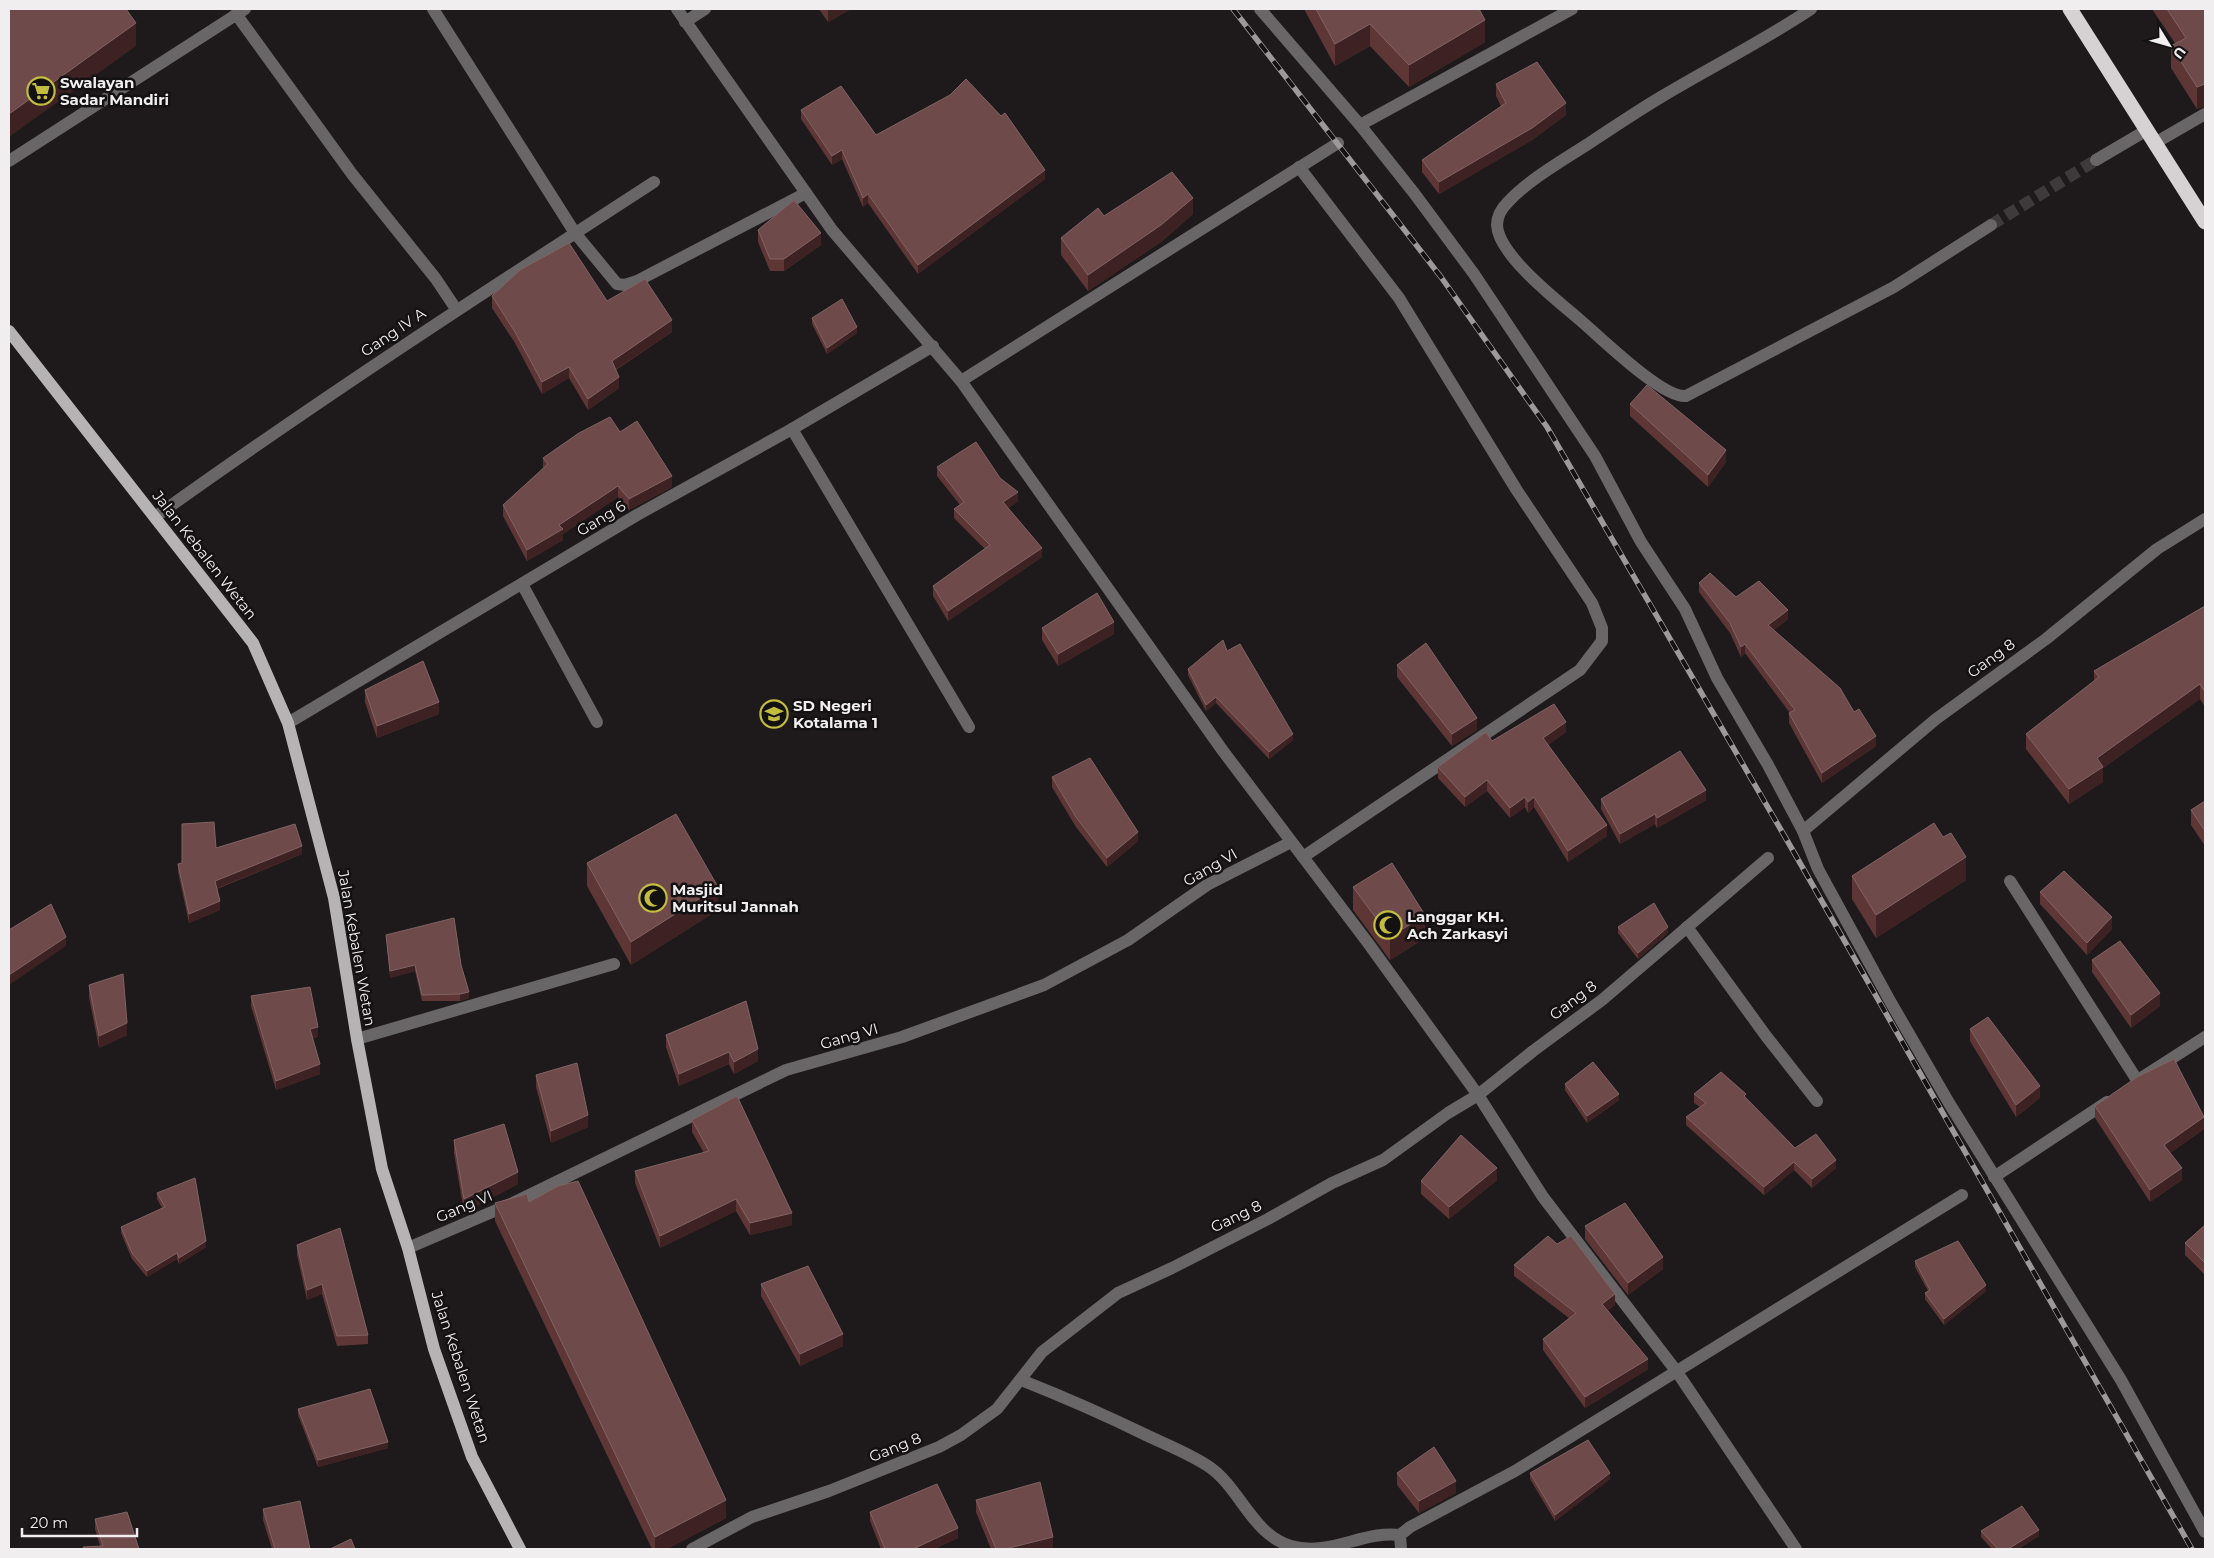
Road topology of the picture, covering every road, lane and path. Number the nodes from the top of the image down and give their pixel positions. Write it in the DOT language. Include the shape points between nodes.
graph roads {
  1 [pos="433,9"];
  2 [pos="677,9"];
  3 [pos="705,9"];
  4 [pos="1260,9"];
  5 [pos="1572,9"];
  6 [pos="1811,9"];
  7 [pos="2070,9"];
  8 [pos="241,12"];
  9 [pos="685,22"];
  10 [pos="2205,114"];
  11 [pos="1360,126"];
  12 [pos="2147,130"];
  13 [pos="1338,143"];
  14 [pos="2156,143"];
  15 [pos="9,160"];
  16 [pos="2096,160"];
  17 [pos="1298,168"];
  18 [pos="654,182"];
  19 [pos="806,193"];
  20 [pos="2205,222"];
  21 [pos="1991,225"];
  22 [pos="575,233"];
  23 [pos="456,309"];
  24 [pos="9,331"];
  25 [pos="933,346"];
  26 [pos="961,381"];
  27 [pos="792,429"];
  28 [pos="155,517"];
  29 [pos="2205,520"];
  30 [pos="522,584"];
  31 [pos="597,722"];
  32 [pos="288,723"];
  33 [pos="969,727"];
  34 [pos="1802,831"];
  35 [pos="1291,842"];
  36 [pos="1303,857"];
  37 [pos="1768,858"];
  38 [pos="2010,881"];
  39 [pos="1687,927"];
  40 [pos="614,964"];
  41 [pos="2205,1037"];
  42 [pos="357,1039"];
  43 [pos="2129,1086"];
  44 [pos="1478,1095"];
  45 [pos="1817,1100"];
  46 [pos="1994,1177"];
  47 [pos="1962,1195"];
  48 [pos="408,1248"];
  49 [pos="1677,1372"];
  50 [pos="1021,1380"];
  51 [pos="2205,1532"];
  52 [pos="1400,1535"];
  53 [pos="520,1549"];
  54 [pos="692,1549"];
  55 [pos="1401,1549"];
  56 [pos="1796,1549"];
  1 -- 22 [label="street"];
  2 -- 9 [label="street"];
  3 -- 9 [label="street"];
  4 -- 11 [label="street"];
  5 -- 11 [label="street"];
  6 -- 21 [label="street" via="1659,98 1549,169 1508,201 1499,213 1497,224 1505,249 1541,286 1642,374 1663,390 1680,397 1894,287"];
  7 -- 12 [label="highway"];
  8 -- 15 [label="street"];
  8 -- 23 [label="street" via="352,174"];
  9 -- 19 [label="street"];
  10 -- 14 [label="street"];
  11 -- 34 [label="street" via="1474,274 1595,456 1641,542 1685,609 1717,678"];
  12 -- 14 [label="highway"];
  12 -- 16 [label="street"];
  13 -- 17 [label="street"];
  14 -- 20 [label="highway"];
  17 -- 26 [label="street"];
  17 -- 36 [label="street" via="1399,298 1516,489 1592,603 1602,628 1602,640 1580,670"];
  18 -- 22 [label="street, Gang IV A"];
  19 -- 22 [label="street" via="625,285 612,280"];
  19 -- 25 [label="street" via="832,230"];
  22 -- 23 [label="street, Gang IV A"];
  23 -- 28 [label="street, Gang IV A"];
  24 -- 28 [label="main road, Jalan Kebalen Wetan"];
  25 -- 26 [label="street"];
  25 -- 27 [label="street, Gang 6"];
  26 -- 35 [label="street"];
  27 -- 30 [label="street, Gang 6" via="637,515"];
  27 -- 33 [label="street"];
  28 -- 32 [label="main road, Jalan Kebalen Wetan" via="253,643"];
  29 -- 34 [label="street, Gang 8" via="2157,549 2046,639 1936,719"];
  30 -- 31 [label="street"];
  30 -- 32 [label="street, Gang 6"];
  32 -- 42 [label="main road, Jalan Kebalen Wetan" via="334,898"];
  34 -- 46 [label="street" via="1818,868 1890,1001"];
  35 -- 36 [label="street"];
  35 -- 48 [label="street, Gang VI" via="1208,885 1128,940 1044,985 902,1037 786,1070 513,1203"];
  36 -- 44 [label="street"];
  37 -- 39 [label="street, Gang 8"];
  38 -- 43 [label="street"];
  39 -- 44 [label="street, Gang 8" via="1602,1000"];
  39 -- 45 [label="street"];
  40 -- 42 [label="street"];
  41 -- 43 [label="street"];
  42 -- 48 [label="main road, Jalan Kebalen Wetan" via="382,1169"];
  43 -- 46 [label="street"];
  44 -- 49 [label="street" via="1543,1197"];
  44 -- 50 [label="street, Gang 8" via="1383,1160 1118,1293 1042,1352"];
  46 -- 51 [label="street" via="2121,1380"];
  47 -- 49 [label="street"];
  48 -- 53 [label="main road, Jalan Kebalen Wetan" via="434,1349 472,1457"];
  49 -- 52 [label="street"];
  49 -- 56 [label="street"];
  50 -- 52 [label="street" via="1072,1400 1209,1467 1243,1502 1257,1524 1280,1542 1306,1549"];
  50 -- 54 [label="street, Gang 8" via="997,1409 939,1447 829,1491 752,1517"];
  52 -- 55 [label="street"];
}
